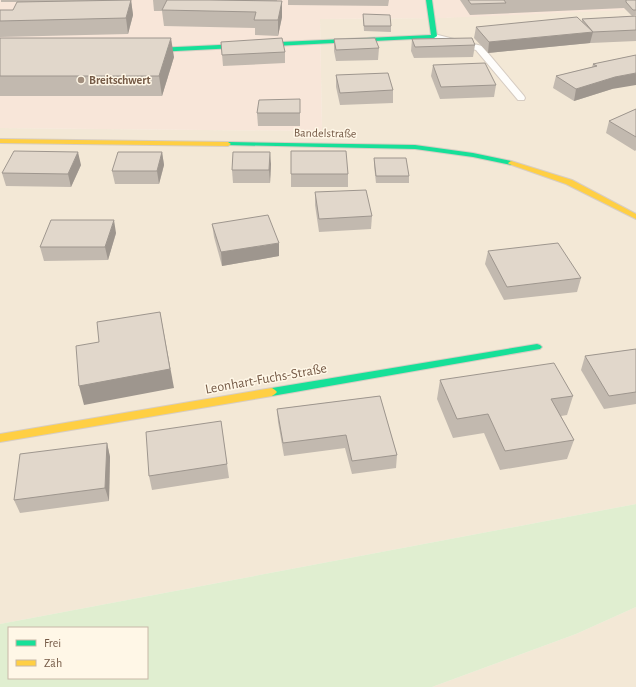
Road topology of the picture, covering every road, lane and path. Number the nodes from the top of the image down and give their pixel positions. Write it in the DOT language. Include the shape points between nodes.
graph roads {
  1 [pos="428,0"];
  2 [pos="434,36"];
  3 [pos="146,50"];
  4 [pos="156,50"];
  5 [pos="521,98"];
  6 [pos="0,141"];
  7 [pos="636,217"];
  8 [pos="537,347"];
  9 [pos="0,438"];
  1 -- 2 [label="street"];
  2 -- 4 [label="street"];
  2 -- 5 [label="lane" via="479,48"];
  3 -- 4 [label="lane"];
  6 -- 7 [label="street, Bandelstraße" via="415,147 482,157 542,172 602,197"];
  8 -- 9 [label="street, Leonhart-Fuchs-Straße"];
}
